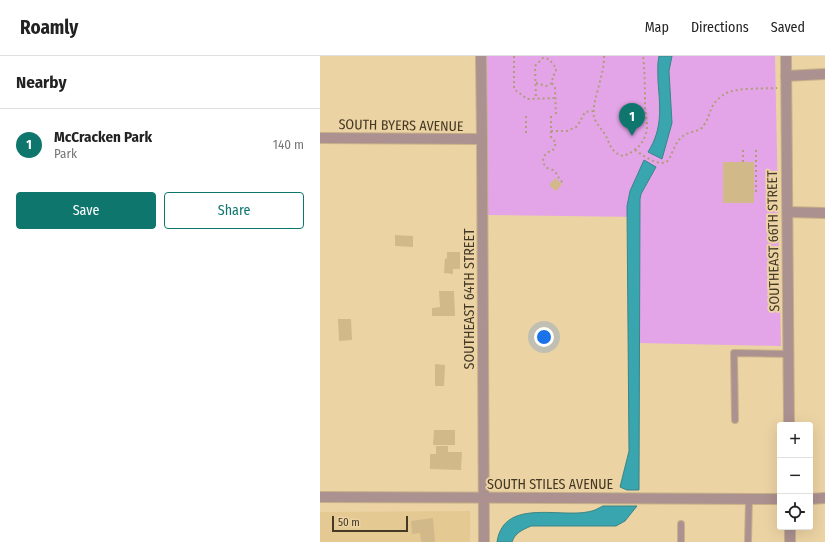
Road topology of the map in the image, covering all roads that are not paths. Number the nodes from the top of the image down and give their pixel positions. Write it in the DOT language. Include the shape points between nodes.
graph roads {
  1 [pos="480,56"];
  2 [pos="786,56"];
  3 [pos="825,74"];
  4 [pos="786,76"];
  5 [pos="320,138"];
  6 [pos="482,140"];
  7 [pos="788,212"];
  8 [pos="825,212"];
  9 [pos="789,354"];
  10 [pos="735,420"];
  11 [pos="789,422"];
  12 [pos="320,497"];
  13 [pos="484,498"];
  14 [pos="749,498"];
  15 [pos="813,498"];
  16 [pos="825,498"];
  17 [pos="777,499"];
  18 [pos="681,524"];
  19 [pos="790,530"];
  20 [pos="484,542"];
  21 [pos="681,542"];
  22 [pos="748,542"];
  23 [pos="790,542"];
  1 -- 6 [label="street, SOUTHEAST 64TH STREET"];
  2 -- 4 [label="street, SOUTHEAST 66TH STREET"];
  3 -- 4 [label="street"];
  4 -- 7 [label="street, SOUTHEAST 66TH STREET"];
  5 -- 6 [label="street, SOUTH BYERS AVENUE"];
  6 -- 13 [label="street, SOUTHEAST 64TH STREET"];
  7 -- 8 [label="street"];
  7 -- 9 [label="street, SOUTHEAST 66TH STREET"];
  9 -- 10 [label="lane" via="734,353"];
  9 -- 11 [label="street, SOUTHEAST 66TH STREET"];
  12 -- 13 [label="street, SOUTH STILES AVENUE"];
  13 -- 14 [label="street, SOUTH STILES AVENUE"];
  13 -- 20 [label="street, SOUTHEAST 64TH STREET"];
  14 -- 17 [label="street, SOUTH STILES AVENUE"];
  14 -- 22 [label="lane"];
  15 -- 16 [label="street"];
  18 -- 21 [label="lane"];
  19 -- 23 [label="street"];
}
